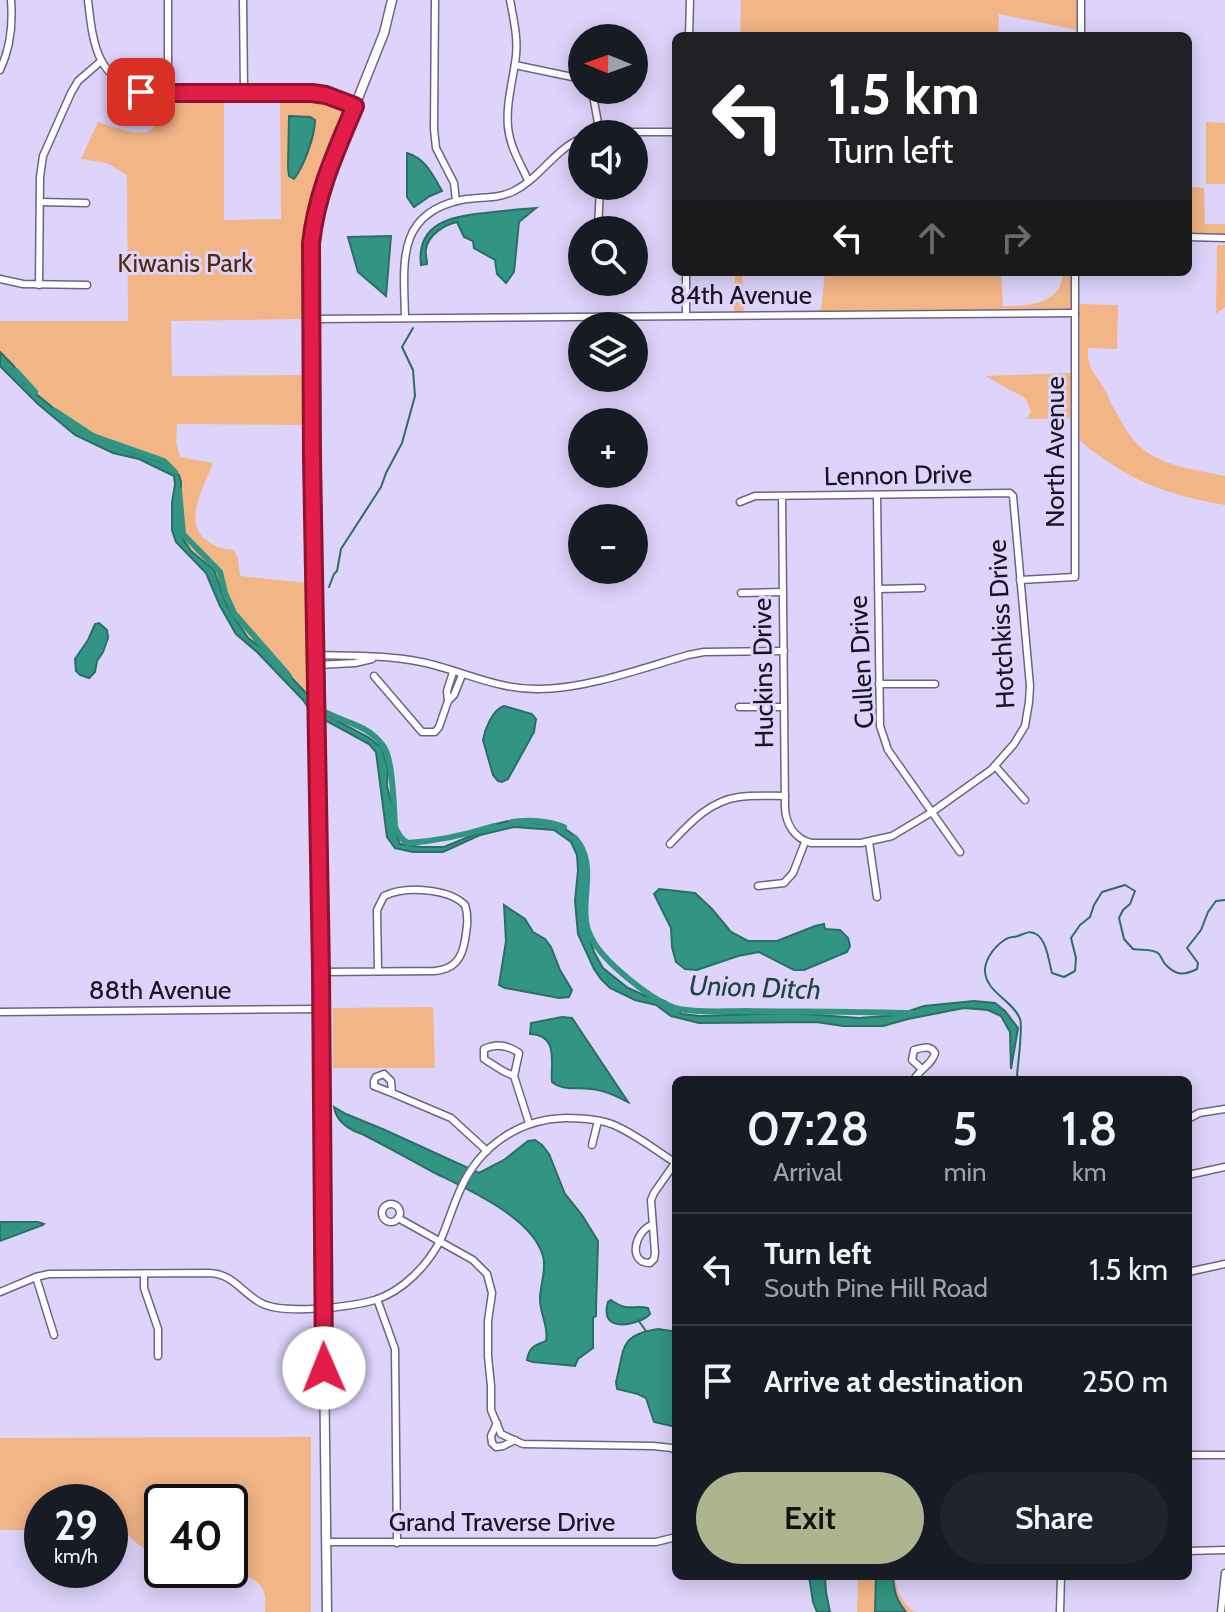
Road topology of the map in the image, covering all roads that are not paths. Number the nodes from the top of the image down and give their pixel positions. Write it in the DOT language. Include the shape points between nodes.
graph roads {
  1 [pos="11,0"];
  2 [pos="88,0"];
  3 [pos="168,0"];
  4 [pos="243,0"];
  5 [pos="392,0"];
  6 [pos="435,0"];
  7 [pos="510,0"];
  8 [pos="690,0"];
  9 [pos="1081,0"];
  10 [pos="689,32"];
  11 [pos="1081,32"];
  12 [pos="0,46"];
  13 [pos="9,48"];
  14 [pos="100,62"];
  15 [pos="515,65"];
  16 [pos="0,70"];
  17 [pos="568,76"];
  18 [pos="168,93"];
  19 [pos="244,93"];
  20 [pos="355,106"];
  21 [pos="672,132"];
  22 [pos="648,133"];
  23 [pos="568,146"];
  24 [pos="528,180"];
  25 [pos="456,201"];
  26 [pos="40,202"];
  27 [pos="86,203"];
  28 [pos="1192,237"];
  29 [pos="1225,238"];
  30 [pos="686,276"];
  31 [pos="1075,276"];
  32 [pos="0,279"];
  33 [pos="39,285"];
  34 [pos="87,285"];
  35 [pos="1075,313"];
  36 [pos="686,315"];
  37 [pos="405,318"];
  38 [pos="312,319"];
  39 [pos="877,495"];
  40 [pos="782,496"];
  41 [pos="1013,496"];
  42 [pos="740,502"];
  43 [pos="1020,580"];
  44 [pos="922,588"];
  45 [pos="878,589"];
  46 [pos="783,592"];
  47 [pos="741,593"];
  48 [pos="784,651"];
  49 [pos="317,655"];
  50 [pos="375,658"];
  51 [pos="317,665"];
  52 [pos="453,672"];
  53 [pos="462,675"];
  54 [pos="374,676"];
  55 [pos="879,684"];
  56 [pos="935,684"];
  57 [pos="448,701"];
  58 [pos="739,707"];
  59 [pos="784,707"];
  60 [pos="995,766"];
  61 [pos="785,796"];
  62 [pos="1025,800"];
  63 [pos="932,812"];
  64 [pos="805,842"];
  65 [pos="869,842"];
  66 [pos="670,844"];
  67 [pos="960,852"];
  68 [pos="758,886"];
  69 [pos="877,897"];
  70 [pos="378,970"];
  71 [pos="321,972"];
  72 [pos="321,1009"];
  73 [pos="0,1012"];
  74 [pos="922,1069"];
  75 [pos="514,1076"];
  76 [pos="916,1076"];
  77 [pos="392,1093"];
  78 [pos="1225,1109"];
  79 [pos="1192,1117"];
  80 [pos="598,1121"];
  81 [pos="529,1123"];
  82 [pos="592,1145"];
  83 [pos="487,1151"];
  84 [pos="672,1160"];
  85 [pos="1225,1167"];
  86 [pos="672,1168"];
  87 [pos="1192,1174"];
  88 [pos="398,1218"];
  89 [pos="652,1225"];
  90 [pos="440,1241"];
  91 [pos="1225,1264"];
  92 [pos="1192,1271"];
  93 [pos="144,1274"];
  94 [pos="36,1277"];
  95 [pos="0,1292"];
  96 [pos="377,1299"];
  97 [pos="323,1307"];
  98 [pos="54,1335"];
  99 [pos="158,1356"];
  100 [pos="497,1423"];
  101 [pos="515,1440"];
  102 [pos="672,1448"];
  103 [pos="1192,1455"];
  104 [pos="1225,1455"];
  105 [pos="672,1538"];
  106 [pos="328,1542"];
  107 [pos="397,1543"];
  108 [pos="1225,1550"];
  109 [pos="1192,1551"];
  110 [pos="1225,1573"];
  111 [pos="1061,1580"];
  112 [pos="327,1612"];
  113 [pos="1060,1612"];
  114 [pos="1221,1612"];
  1 -- 13 [label="street"];
  2 -- 14 [label="street"];
  3 -- 18 [label="street"];
  4 -- 19 [label="street"];
  5 -- 20 [label="street"];
  6 -- 25 [label="street" via="436,148 454,183"];
  7 -- 15 [label="street"];
  8 -- 10 [label="street"];
  9 -- 11 [label="street"];
  12 -- 13 [label="street"];
  13 -- 16 [label="street"];
  14 -- 18 [label="street" via="125,85"];
  14 -- 26 [label="street" via="78,81 47,145 40,165"];
  15 -- 17 [label="street"];
  15 -- 24 [label="street" via="508,127"];
  18 -- 19 [label="street"];
  19 -- 20 [label="street" via="312,93"];
  20 -- 38 [label="street" via="313,221"];
  21 -- 22 [label="street"];
  23 -- 24 [label="street"];
  24 -- 25 [label="street" via="501,197"];
  25 -- 37 [label="street" via="421,220 407,243"];
  26 -- 27 [label="street"];
  26 -- 33 [label="street"];
  28 -- 29 [label="street"];
  30 -- 36 [label="street"];
  31 -- 35 [label="street, North Avenue"];
  32 -- 33 [label="street"];
  33 -- 34 [label="street"];
  35 -- 36 [label="street, 84th Avenue"];
  35 -- 43 [label="street, North Avenue" via="1075,577"];
  36 -- 37 [label="street, 84th Avenue"];
  37 -- 38 [label="street, 84th Avenue"];
  38 -- 49 [label="street"];
  39 -- 40 [label="street, Lennon Drive"];
  39 -- 41 [label="street, Lennon Drive"];
  39 -- 45 [label="street, Cullen Drive"];
  40 -- 42 [label="street, Lennon Drive"];
  40 -- 46 [label="street, Huckins Drive"];
  41 -- 43 [label="street, Hotchkiss Drive"];
  43 -- 60 [label="street, Hotchkiss Drive" via="1029,702 1025,726"];
  44 -- 45 [label="street"];
  45 -- 55 [label="street, Cullen Drive"];
  46 -- 47 [label="street"];
  46 -- 48 [label="street, Huckins Drive"];
  48 -- 53 [label="street" via="704,652 559,688 513,688"];
  48 -- 59 [label="street, Huckins Drive"];
  49 -- 50 [label="street"];
  49 -- 51 [label="street"];
  50 -- 51 [label="street"];
  50 -- 52 [label="street" via="423,662"];
  51 -- 71 [label="street"];
  52 -- 53 [label="street"];
  52 -- 57 [label="street"];
  53 -- 57 [label="street"];
  54 -- 57 [label="street" via="422,732 435,732"];
  55 -- 56 [label="street"];
  55 -- 63 [label="street, Cullen Drive" via="880,726 888,750"];
  58 -- 59 [label="street"];
  59 -- 61 [label="street, Huckins Drive"];
  60 -- 62 [label="street"];
  60 -- 63 [label="street, Hotchkiss Drive"];
  61 -- 64 [label="street, Huckins Drive" via="788,825"];
  61 -- 66 [label="street" via="739,797 715,804"];
  63 -- 65 [label="street, Hotchkiss Drive" via="902,832"];
  63 -- 67 [label="street, Cullen Drive"];
  64 -- 65 [label="street, Hotchkiss Drive"];
  64 -- 68 [label="street" via="784,883"];
  65 -- 69 [label="street"];
  70 -- 70 [label="street" via="451,967 464,950 465,905 439,892 384,896 377,910"];
  70 -- 71 [label="street"];
  71 -- 72 [label="street"];
  72 -- 73 [label="street, 88th Avenue"];
  72 -- 97 [label="street"];
  74 -- 76 [label="street"];
  75 -- 75 [label="street" via="519,1053 509,1046 484,1049 484,1059"];
  75 -- 81 [label="street"];
  77 -- 83 [label="street" via="451,1118"];
  78 -- 79 [label="street"];
  80 -- 81 [label="street"];
  80 -- 82 [label="street"];
  80 -- 84 [label="street" via="642,1139"];
  81 -- 83 [label="street"];
  83 -- 90 [label="street" via="461,1188"];
  85 -- 87 [label="street"];
  86 -- 89 [label="street" via="651,1200"];
  88 -- 90 [label="street"];
  89 -- 89 [label="street" via="654,1259 644,1263 637,1257 636,1242"];
  90 -- 96 [label="street" via="423,1267"];
  90 -- 100 [label="street" via="487,1274 492,1293 491,1410"];
  91 -- 92 [label="street"];
  93 -- 94 [label="street"];
  93 -- 97 [label="street" via="216,1273 268,1306"];
  93 -- 99 [label="street" via="158,1329"];
  94 -- 95 [label="street"];
  94 -- 98 [label="street"];
  96 -- 97 [label="street"];
  96 -- 107 [label="street" via="395,1349"];
  97 -- 106 [label="street"];
  100 -- 101 [label="street" via="501,1434"];
  100 -- 101 [label="street" via="491,1436 496,1447"];
  101 -- 102 [label="street"];
  103 -- 104 [label="street"];
  105 -- 107 [label="street, Grand Traverse Drive"];
  106 -- 107 [label="street, Grand Traverse Drive"];
  106 -- 112 [label="street"];
  108 -- 109 [label="street"];
  110 -- 114 [label="street"];
  111 -- 113 [label="street"];
}
